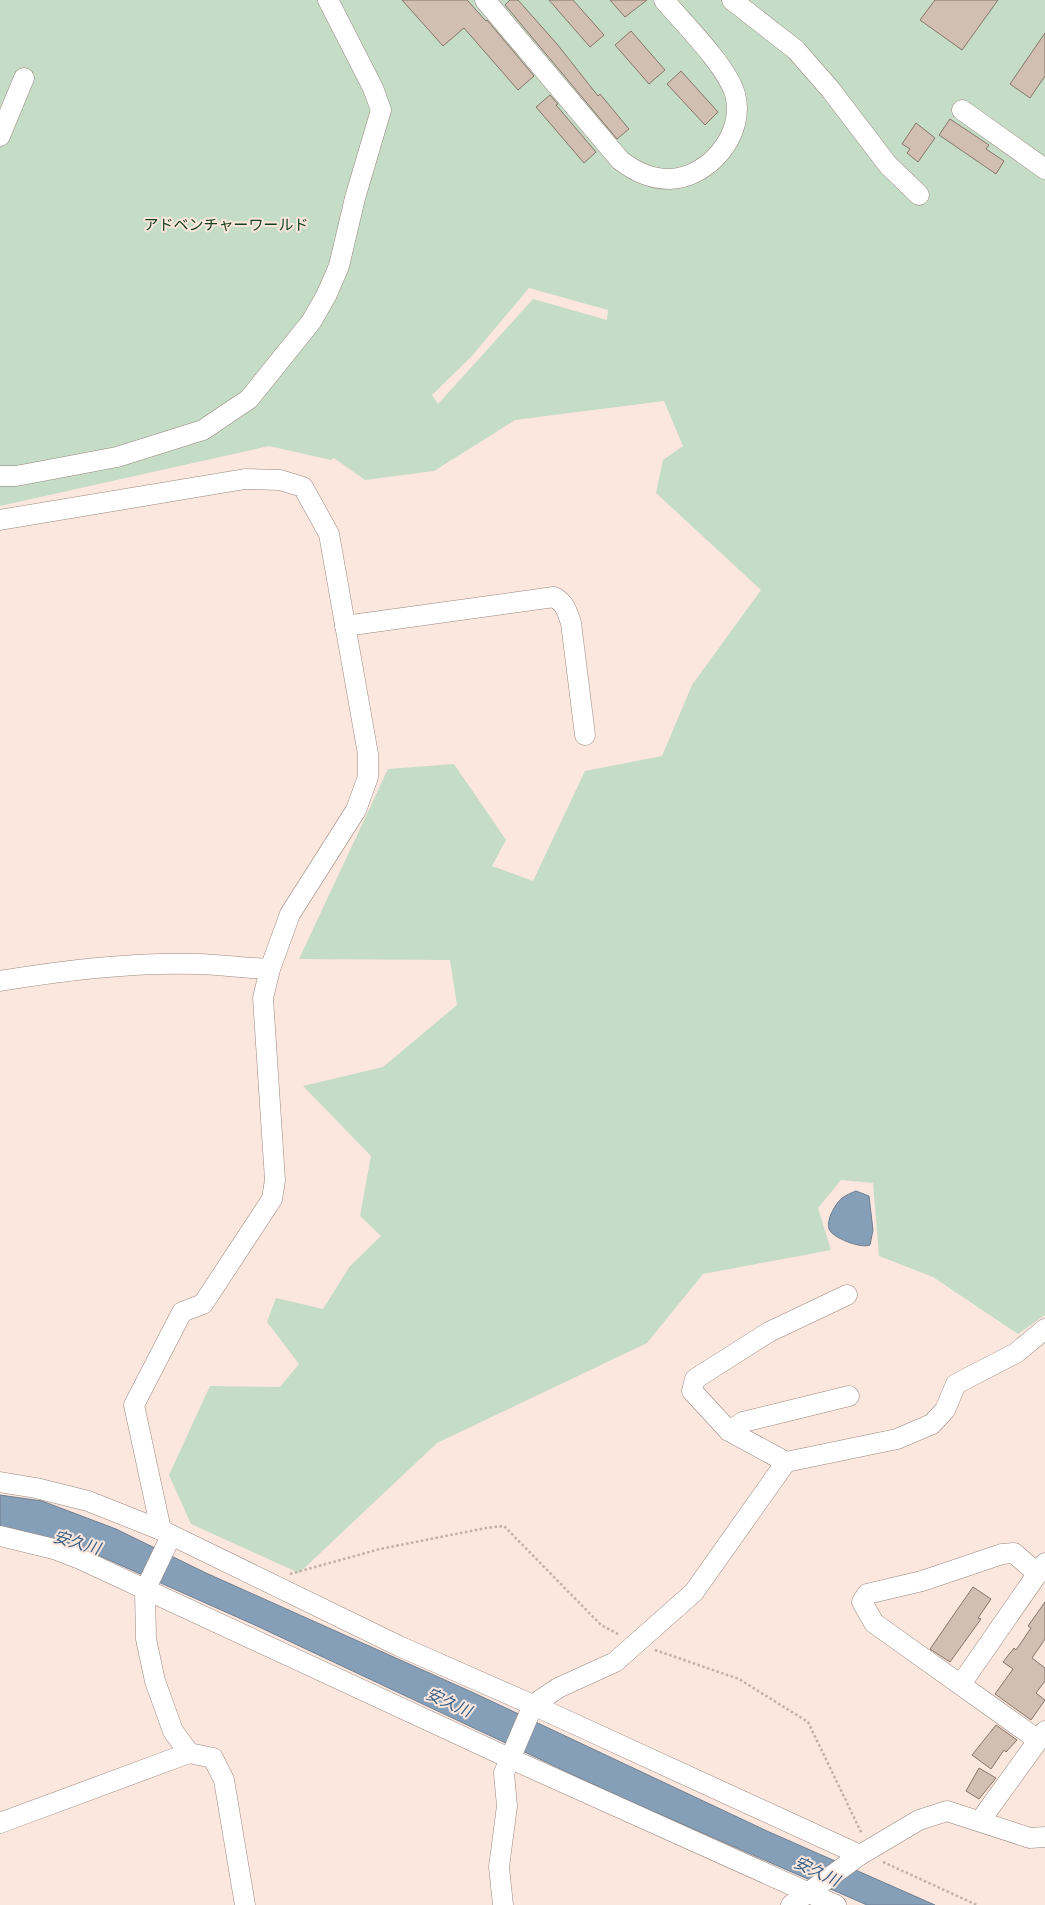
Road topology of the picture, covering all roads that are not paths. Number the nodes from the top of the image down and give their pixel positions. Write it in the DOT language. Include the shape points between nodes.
graph roads {
  1 [pos="328,0"];
  2 [pos="485,0"];
  3 [pos="664,0"];
  4 [pos="732,0"];
  5 [pos="24,78"];
  6 [pos="962,110"];
  7 [pos="0,136"];
  8 [pos="1045,169"];
  9 [pos="919,195"];
  10 [pos="0,476"];
  11 [pos="0,520"];
  12 [pos="345,626"];
  13 [pos="585,735"];
  14 [pos="270,970"];
  15 [pos="0,981"];
  16 [pos="847,1295"];
  17 [pos="1045,1329"];
  18 [pos="849,1396"];
  19 [pos="729,1431"];
  20 [pos="786,1462"];
  21 [pos="0,1482"];
  22 [pos="166,1533"];
  23 [pos="0,1536"];
  24 [pos="1041,1568"];
  25 [pos="145,1590"];
  26 [pos="961,1684"];
  27 [pos="533,1705"];
  28 [pos="1042,1735"];
  29 [pos="189,1753"];
  30 [pos="509,1758"];
  31 [pos="980,1821"];
  32 [pos="0,1822"];
  33 [pos="1045,1837"];
  34 [pos="865,1852"];
  35 [pos="808,1892"];
  36 [pos="245,1905"];
  37 [pos="503,1905"];
  38 [pos="791,1905"];
  39 [pos="836,1905"];
  1 -- 10 [label="street" via="381,110 339,266 311,322 248,399 203,430 117,457 16,476"];
  2 -- 3 [label="street" via="620,160 645,176 669,179 703,168 714,158 726,146 738,112 735,94 721,66"];
  4 -- 9 [label="street" via="796,50 830,88 888,165"];
  5 -- 7 [label="street"];
  6 -- 8 [label="street"];
  11 -- 12 [label="street" via="244,479 280,480 303,487 329,534"];
  12 -- 13 [label="street" via="554,597 566,608 571,623"];
  12 -- 14 [label="street" via="368,754 368,777 356,810 290,914"];
  14 -- 15 [label="street" via="197,964 125,966"];
  14 -- 22 [label="street" via="263,998 275,1180 272,1199 203,1304 182,1312 134,1405"];
  16 -- 19 [label="street" via="769,1332 695,1379 692,1391"];
  17 -- 20 [label="street" via="1016,1353 956,1384 945,1410 932,1424 897,1439"];
  18 -- 19 [label="street" via="743,1422"];
  19 -- 20 [label="street"];
  20 -- 27 [label="street" via="694,1592 615,1662 558,1688"];
  21 -- 22 [label="street" via="88,1501"];
  22 -- 25 [label="street"];
  22 -- 27 [label="street" via="399,1646"];
  23 -- 25 [label="street" via="62,1552"];
  24 -- 26 [label="street"];
  24 -- 26 [label="street" via="1014,1553 1002,1554 866,1594 862,1602 874,1623"];
  25 -- 29 [label="street" via="146,1639 155,1681 173,1730"];
  25 -- 30 [label="street"];
  26 -- 28 [label="street"];
  27 -- 30 [label="street"];
  27 -- 34 [label="street"];
  28 -- 31 [label="street"];
  29 -- 32 [label="street"];
  29 -- 36 [label="street" via="214,1758 224,1780"];
  30 -- 35 [label="street"];
  30 -- 37 [label="street" via="504,1773 507,1806 499,1867"];
  31 -- 33 [label="street" via="1030,1838"];
  31 -- 34 [label="street" via="947,1811 919,1820"];
  34 -- 35 [label="street"];
  35 -- 38 [label="street"];
  35 -- 39 [label="street"];
}
